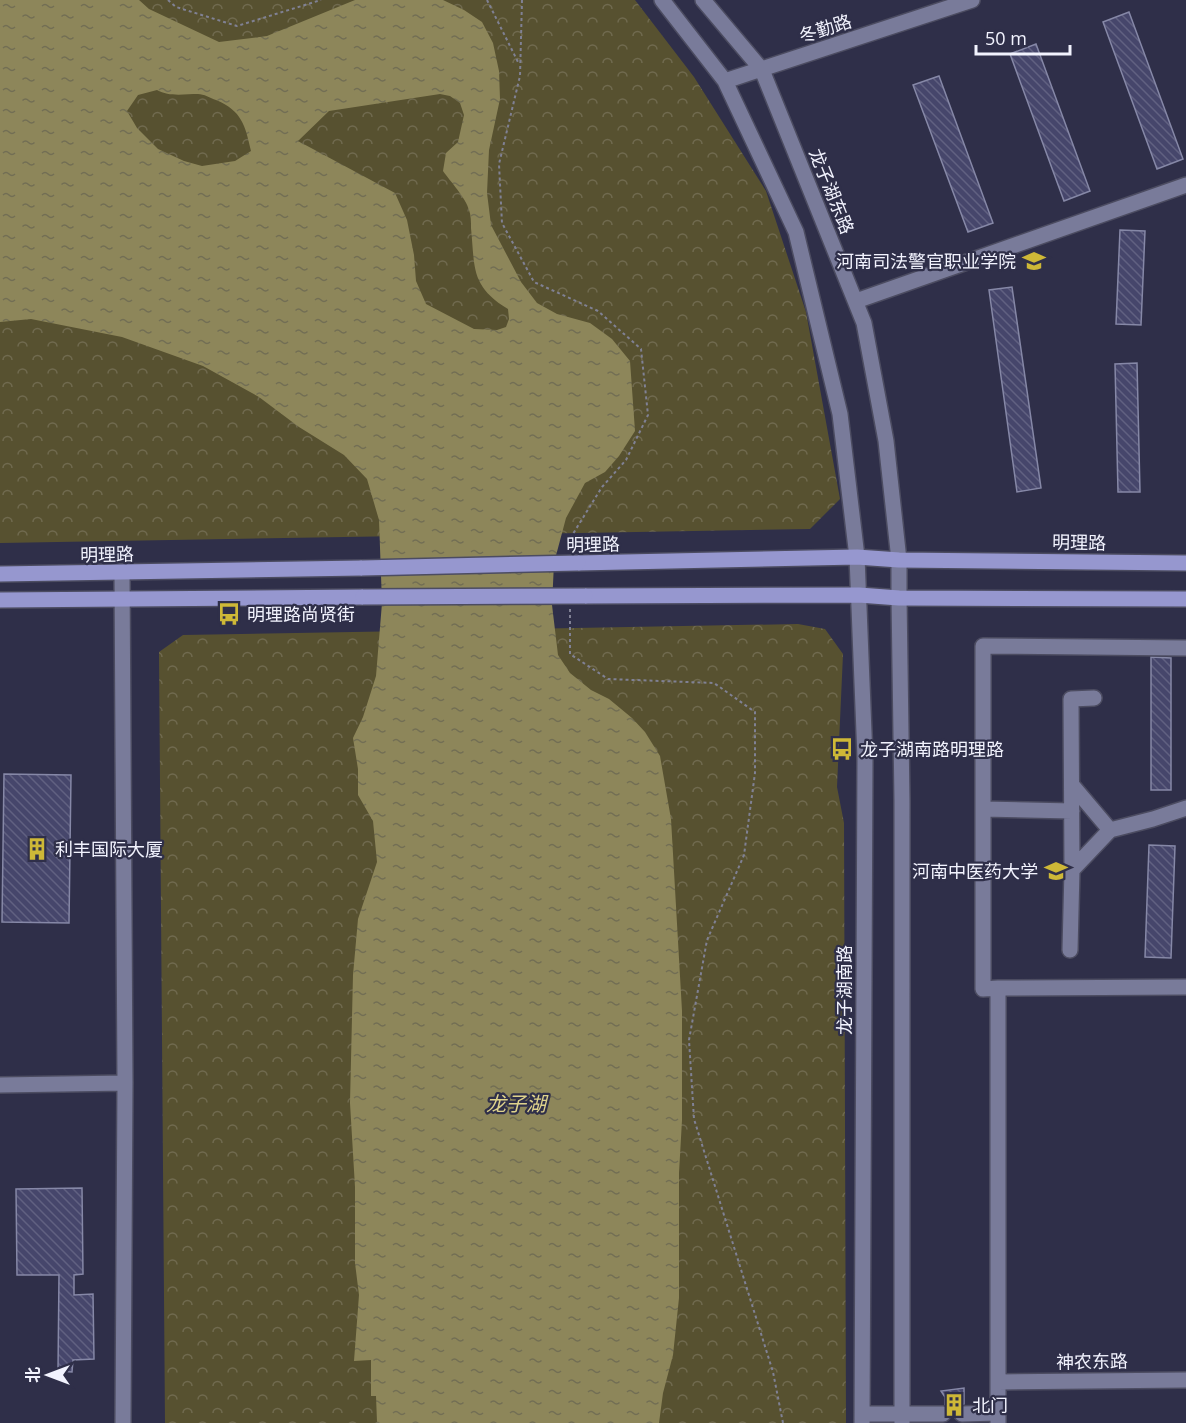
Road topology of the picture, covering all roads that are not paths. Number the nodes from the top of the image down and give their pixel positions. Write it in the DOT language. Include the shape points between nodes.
graph roads {
  1 [pos="662,0"];
  2 [pos="703,0"];
  3 [pos="972,0"];
  4 [pos="762,70"];
  5 [pos="725,81"];
  6 [pos="1186,185"];
  7 [pos="856,301"];
  8 [pos="857,557"];
  9 [pos="899,560"];
  10 [pos="1186,563"];
  11 [pos="123,573"];
  12 [pos="0,574"];
  13 [pos="859,595"];
  14 [pos="123,598"];
  15 [pos="899,598"];
  16 [pos="1186,599"];
  17 [pos="0,600"];
  18 [pos="1186,648"];
  19 [pos="1094,698"];
  20 [pos="1072,785"];
  21 [pos="1186,808"];
  22 [pos="983,809"];
  23 [pos="1072,811"];
  24 [pos="1110,830"];
  25 [pos="1072,870"];
  26 [pos="1070,950"];
  27 [pos="1186,987"];
  28 [pos="998,988"];
  29 [pos="125,1083"];
  30 [pos="0,1085"];
  31 [pos="1186,1380"];
  32 [pos="998,1382"];
  33 [pos="943,1414"];
  34 [pos="962,1414"];
  35 [pos="862,1418"];
  36 [pos="998,1418"];
  37 [pos="901,1419"];
  38 [pos="123,1423"];
  1 -- 5 [label="street"];
  2 -- 4 [label="street, 龙子湖东路"];
  3 -- 4 [label="street, 冬勤路"];
  4 -- 5 [label="street, 冬勤路"];
  4 -- 7 [label="street, 龙子湖东路"];
  5 -- 8 [label="street" via="796,232 840,414"];
  6 -- 7 [label="street"];
  7 -- 9 [label="street, 龙子湖东路" via="864,323 886,441"];
  8 -- 9 [label="main road, 明理路"];
  8 -- 11 [label="main road, 明理路, bridge"];
  8 -- 13 [label="street, 龙子湖南路"];
  9 -- 10 [label="main road, 明理路"];
  9 -- 15 [label="street"];
  11 -- 12 [label="main road, 明理路"];
  11 -- 14 [label="street"];
  13 -- 14 [label="main road, bridge"];
  13 -- 15 [label="main road"];
  13 -- 35 [label="street, 龙子湖南路" via="865,758"];
  14 -- 17 [label="main road"];
  14 -- 29 [label="street"];
  15 -- 16 [label="main road"];
  15 -- 37 [label="street"];
  18 -- 22 [label="street" via="983,646"];
  19 -- 20 [label="street" via="1071,699"];
  20 -- 23 [label="street"];
  20 -- 24 [label="street"];
  21 -- 24 [label="street"];
  22 -- 23 [label="street"];
  22 -- 28 [label="street" via="983,989"];
  23 -- 25 [label="street"];
  24 -- 25 [label="street"];
  25 -- 26 [label="street"];
  27 -- 28 [label="street"];
  28 -- 32 [label="street"];
  29 -- 30 [label="street"];
  29 -- 38 [label="street"];
  31 -- 32 [label="street, 神农东路"];
  32 -- 36 [label="street"];
  33 -- 37 [label="street"];
  34 -- 36 [label="street"];
  35 -- 37 [label="street"];
}
